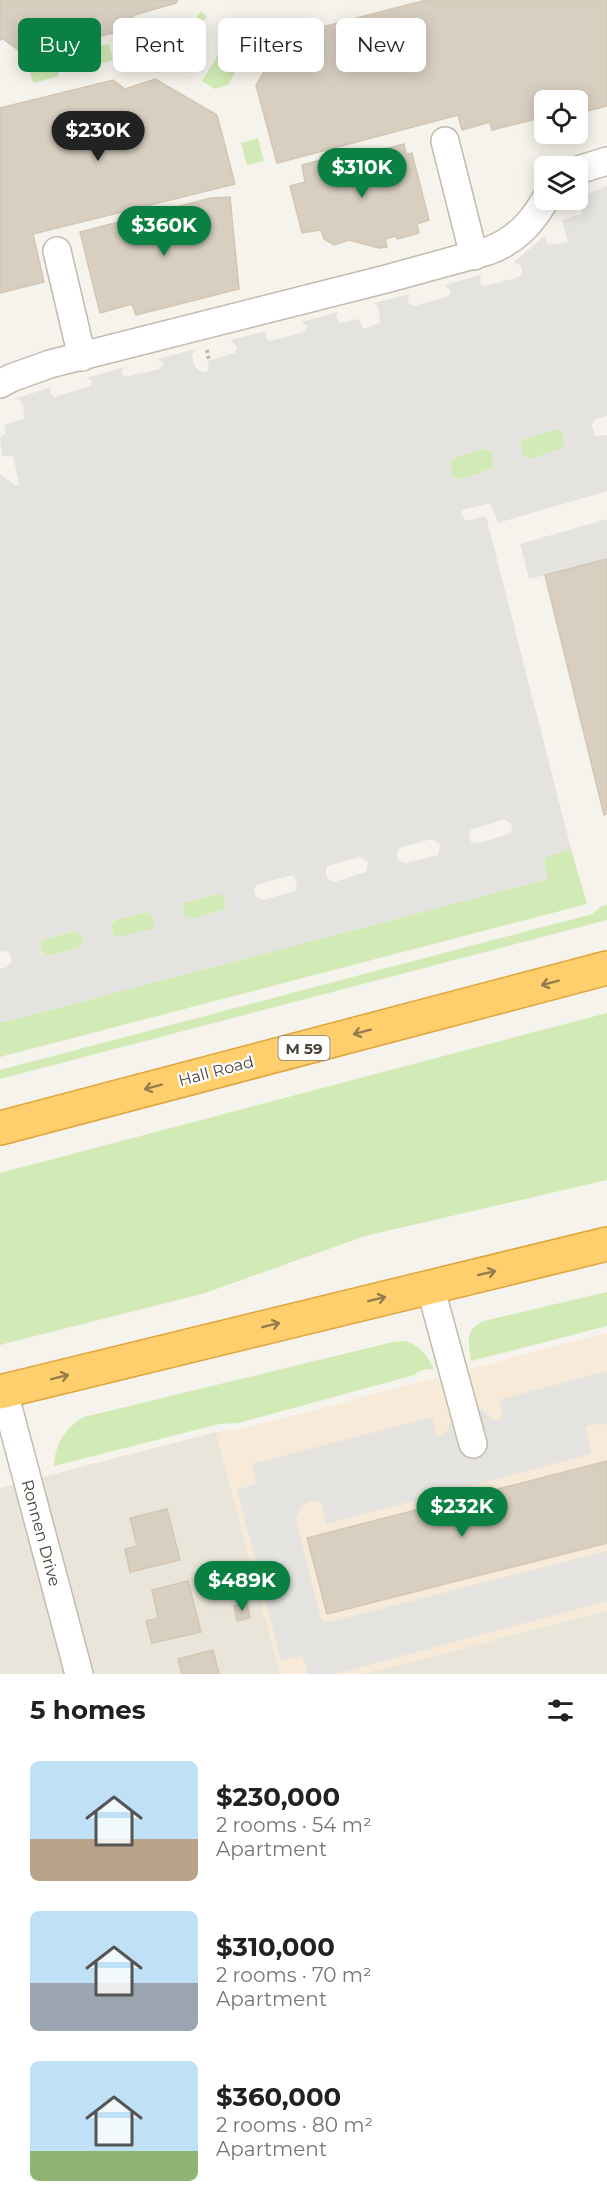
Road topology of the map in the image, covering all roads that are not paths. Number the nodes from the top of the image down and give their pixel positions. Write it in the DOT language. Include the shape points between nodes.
graph roads {
  1 [pos="445,141"];
  2 [pos="607,161"];
  3 [pos="588,167"];
  4 [pos="538,210"];
  5 [pos="57,251"];
  6 [pos="474,256"];
  7 [pos="82,357"];
  8 [pos="0,384"];
  9 [pos="607,968"];
  10 [pos="0,1128"];
  11 [pos="607,1244"];
  12 [pos="430,1286"];
  13 [pos="2,1392"];
  14 [pos="473,1444"];
  15 [pos="79,1674"];
  1 -- 6 [label="street"];
  2 -- 3 [label="street"];
  4 -- 6 [label="street" via="518,234 500,247"];
  5 -- 7 [label="street"];
  6 -- 7 [label="street"];
  7 -- 8 [label="street" via="28,371"];
  9 -- 10 [label="highway, Hall Road / M 59, one-way"];
  12 -- 11 [label="highway, one-way"];
  13 -- 12 [label="highway, one-way"];
  12 -- 14 [label="street"];
  13 -- 15 [label="street, Ronnen Drive"];
}
